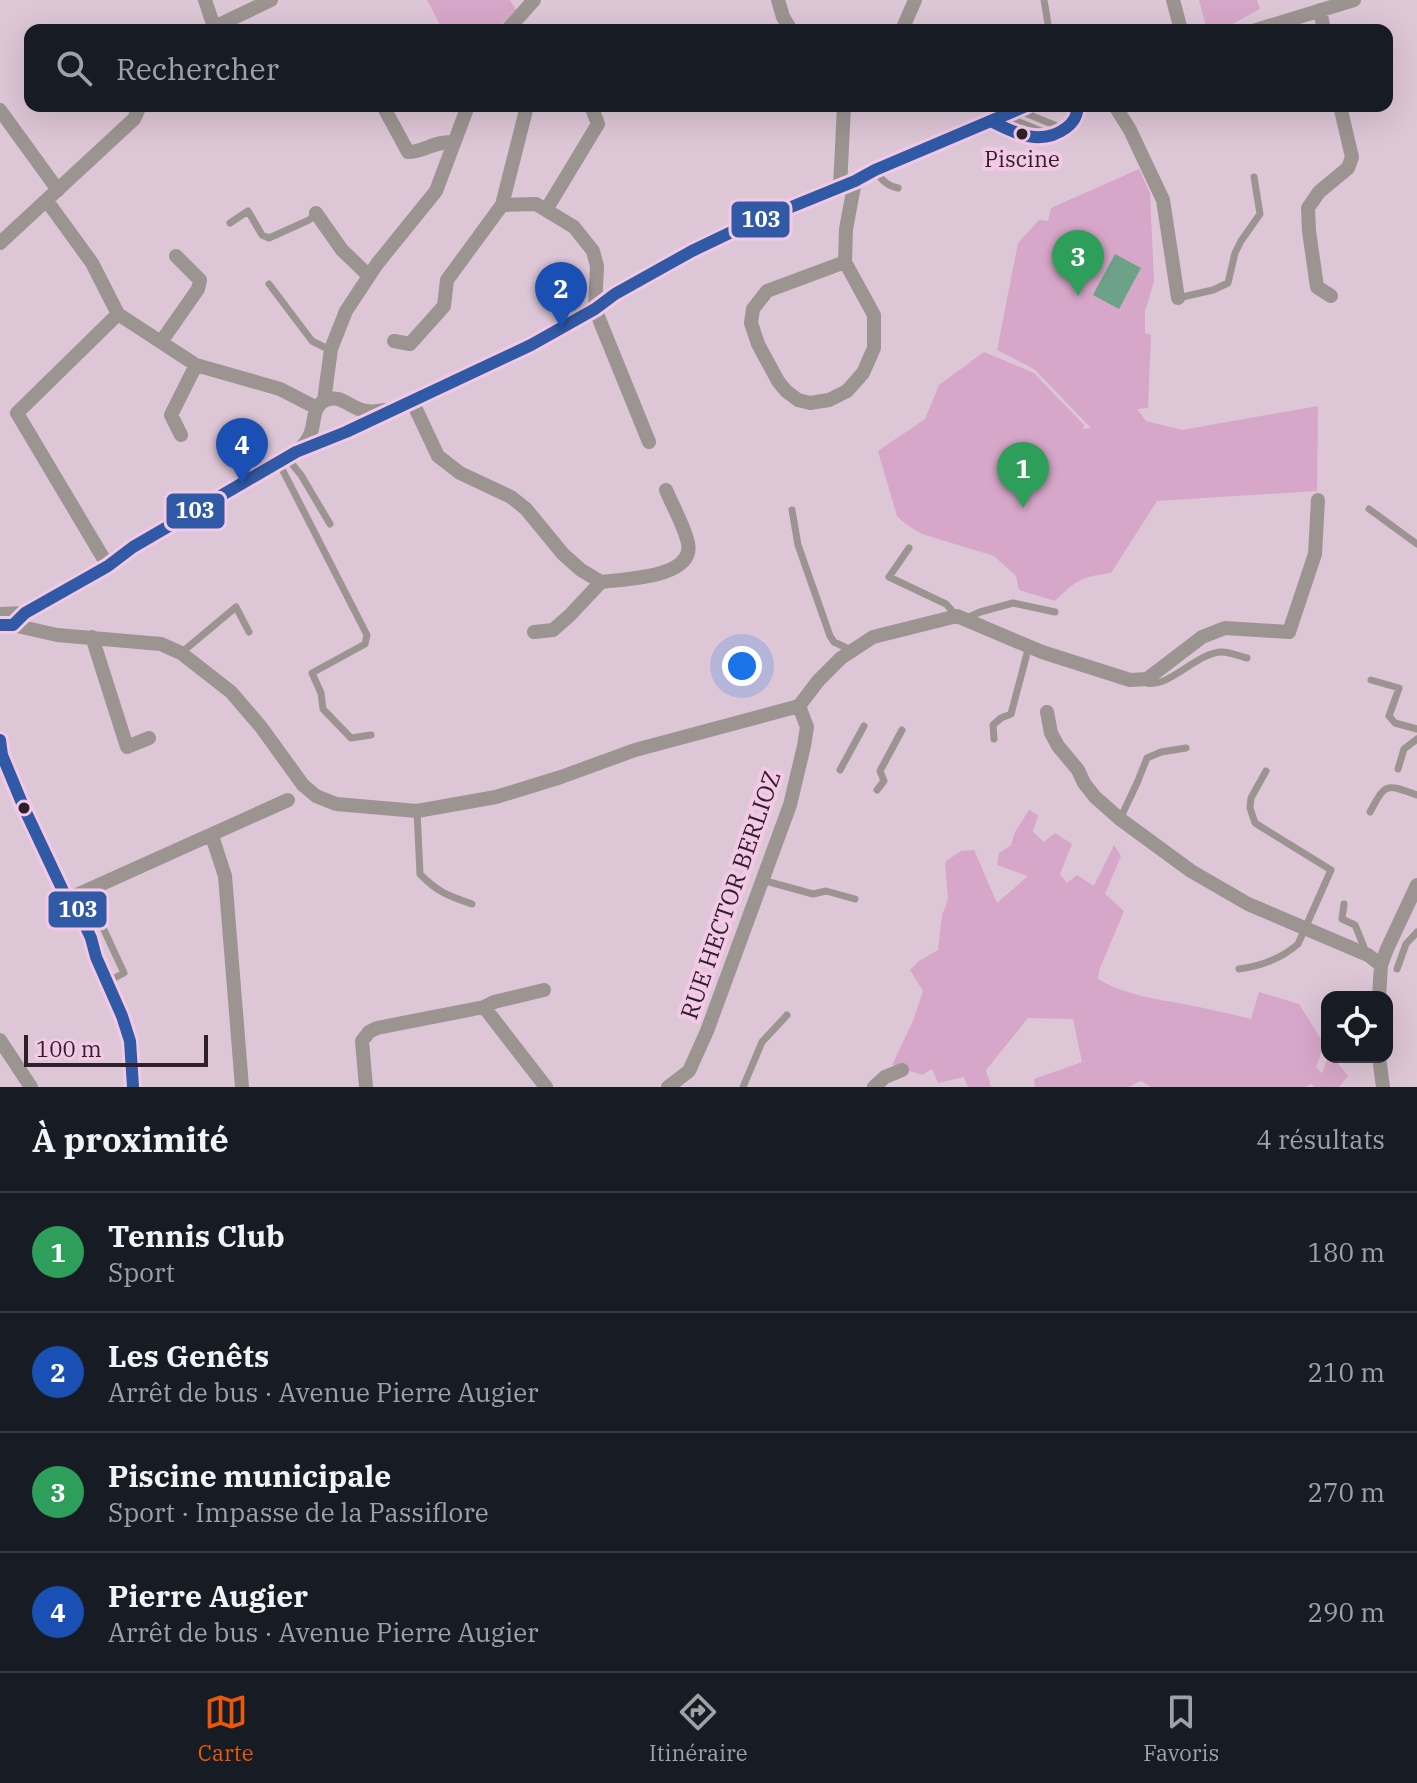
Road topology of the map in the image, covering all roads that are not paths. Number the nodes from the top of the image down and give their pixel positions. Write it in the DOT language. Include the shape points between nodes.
graph roads {
  1 [pos="205,0"];
  2 [pos="271,0"];
  3 [pos="778,0"];
  4 [pos="915,0"];
  5 [pos="1044,0"];
  6 [pos="1173,0"];
  7 [pos="1354,0"];
  8 [pos="531,1"];
  9 [pos="1320,10"];
  10 [pos="210,24"];
  11 [pos="221,24"];
  12 [pos="512,24"];
  13 [pos="787,24"];
  14 [pos="905,24"];
  15 [pos="1048,24"];
  16 [pos="1179,24"];
  17 [pos="1275,24"];
  18 [pos="1323,24"];
  19 [pos="0,110"];
  20 [pos="137,112"];
  21 [pos="386,112"];
  22 [pos="466,112"];
  23 [pos="525,112"];
  24 [pos="593,112"];
  25 [pos="843,112"];
  26 [pos="1079,112"];
  27 [pos="1119,112"];
  28 [pos="1341,112"];
  29 [pos="1009,113"];
  30 [pos="1064,129"];
  31 [pos="1051,135"];
  32 [pos="454,142"];
  33 [pos="875,170"];
  34 [pos="1254,177"];
  35 [pos="855,181"];
  36 [pos="837,188"];
  37 [pos="898,188"];
  38 [pos="52,195"];
  39 [pos="502,205"];
  40 [pos="546,210"];
  41 [pos="316,213"];
  42 [pos="230,223"];
  43 [pos="846,229"];
  44 [pos="0,243"];
  45 [pos="176,256"];
  46 [pos="845,262"];
  47 [pos="597,266"];
  48 [pos="369,276"];
  49 [pos="269,284"];
  50 [pos="615,294"];
  51 [pos="1331,296"];
  52 [pos="1178,298"];
  53 [pos="595,309"];
  54 [pos="118,314"];
  55 [pos="394,341"];
  56 [pos="161,342"];
  57 [pos="331,349"];
  58 [pos="196,365"];
  59 [pos="327,368"];
  60 [pos="412,401"];
  61 [pos="345,403"];
  62 [pos="318,409"];
  63 [pos="393,409"];
  64 [pos="341,434"];
  65 [pos="181,435"];
  66 [pos="649,442"];
  67 [pos="287,457"];
  68 [pos="666,490"];
  69 [pos="1318,500"];
  70 [pos="1369,509"];
  71 [pos="792,510"];
  72 [pos="330,524"];
  73 [pos="1417,544"];
  74 [pos="909,548"];
  75 [pos="108,566"];
  76 [pos="601,582"];
  77 [pos="31,610"];
  78 [pos="1055,612"];
  79 [pos="0,614"];
  80 [pos="961,617"];
  81 [pos="6,625"];
  82 [pos="249,632"];
  83 [pos="534,632"];
  84 [pos="57,635"];
  85 [pos="92,637"];
  86 [pos="1029,646"];
  87 [pos="853,651"];
  88 [pos="181,653"];
  89 [pos="1247,658"];
  90 [pos="1139,680"];
  91 [pos="1371,680"];
  92 [pos="799,706"];
  93 [pos="1047,712"];
  94 [pos="864,726"];
  95 [pos="1417,729"];
  96 [pos="902,730"];
  97 [pos="371,735"];
  98 [pos="149,738"];
  99 [pos="994,739"];
  100 [pos="1417,739"];
  101 [pos="1186,748"];
  102 [pos="1,749"];
  103 [pos="1398,769"];
  104 [pos="840,770"];
  105 [pos="1266,771"];
  106 [pos="877,790"];
  107 [pos="1417,795"];
  108 [pos="288,800"];
  109 [pos="417,811"];
  110 [pos="1370,812"];
  111 [pos="1120,819"];
  112 [pos="212,836"];
  113 [pos="762,880"];
  114 [pos="1417,885"];
  115 [pos="86,891"];
  116 [pos="68,899"];
  117 [pos="855,899"];
  118 [pos="1413,901"];
  119 [pos="472,904"];
  120 [pos="1344,904"];
  121 [pos="1306,928"];
  122 [pos="1417,932"];
  123 [pos="1368,955"];
  124 [pos="1381,965"];
  125 [pos="1239,969"];
  126 [pos="1397,969"];
  127 [pos="107,982"];
  128 [pos="544,990"];
  129 [pos="1379,991"];
  130 [pos="484,1007"];
  131 [pos="787,1015"];
  132 [pos="0,1040"];
  133 [pos="1380,1063"];
  134 [pos="902,1070"];
  135 [pos="31,1087"];
  136 [pos="133,1087"];
  137 [pos="242,1087"];
  138 [pos="366,1087"];
  139 [pos="546,1087"];
  140 [pos="668,1087"];
  141 [pos="743,1087"];
  142 [pos="874,1087"];
  143 [pos="1383,1087"];
  1 -- 10 [label="street"];
  2 -- 11 [label="street"];
  3 -- 13 [label="street"];
  4 -- 14 [label="street"];
  5 -- 15 [label="lane"];
  6 -- 16 [label="street"];
  7 -- 9 [label="street"];
  8 -- 12 [label="street"];
  9 -- 17 [label="street"];
  9 -- 18 [label="street"];
  19 -- 38 [label="street"];
  20 -- 38 [label="street"];
  21 -- 32 [label="street" via="408,152"];
  22 -- 32 [label="street"];
  23 -- 39 [label="street"];
  24 -- 40 [label="street" via="598,124"];
  25 -- 36 [label="street"];
  26 -- 30 [label="lane"];
  27 -- 52 [label="street" via="1163,200"];
  28 -- 51 [label="street" via="1352,157 1348,168 1308,208 1317,287"];
  29 -- 30 [label="lane"];
  29 -- 31 [label="lane"];
  29 -- 31 [label="lane" via="1030,138"];
  29 -- 33 [label="street"];
  30 -- 31 [label="lane"];
  32 -- 48 [label="street" via="436,191"];
  33 -- 35 [label="street"];
  33 -- 37 [label="lane"];
  34 -- 52 [label="lane" via="1260,214 1235,253 1228,283"];
  35 -- 36 [label="street"];
  35 -- 43 [label="street"];
  36 -- 43 [label="street"];
  36 -- 50 [label="street" via="692,251"];
  38 -- 44 [label="street"];
  38 -- 54 [label="street"];
  39 -- 40 [label="street" via="536,204"];
  39 -- 55 [label="street" via="447,280 444,306 410,344"];
  40 -- 47 [label="street" via="574,227 593,251"];
  41 -- 42 [label="lane" via="269,238 248,211"];
  41 -- 48 [label="street"];
  43 -- 46 [label="street"];
  45 -- 56 [label="street" via="200,280"];
  46 -- 46 [label="street" via="874,315 874,348 847,391 829,400 798,400 778,381 758,344 753,309 767,291"];
  47 -- 50 [label="street"];
  47 -- 53 [label="street"];
  48 -- 57 [label="street" via="346,311"];
  49 -- 57 [label="lane" via="312,341"];
  50 -- 53 [label="street"];
  53 -- 60 [label="street"];
  53 -- 66 [label="street"];
  54 -- 56 [label="street"];
  54 -- 75 [label="street" via="17,413"];
  56 -- 58 [label="street"];
  57 -- 59 [label="street"];
  58 -- 62 [label="street" via="280,389"];
  58 -- 65 [label="street" via="171,415"];
  59 -- 61 [label="street"];
  59 -- 62 [label="street"];
  60 -- 63 [label="street"];
  60 -- 76 [label="street" via="438,456 460,473 511,497 563,554"];
  61 -- 62 [label="street" via="335,398"];
  61 -- 63 [label="street" via="367,412"];
  61 -- 64 [label="street" via="352,420"];
  62 -- 64 [label="street" via="320,431"];
  62 -- 67 [label="street" via="306,443"];
  63 -- 64 [label="street"];
  64 -- 67 [label="street"];
  67 -- 72 [label="lane"];
  67 -- 75 [label="street"];
  67 -- 97 [label="lane" via="367,635 365,644 312,673 323,709 351,738"];
  68 -- 76 [label="street" via="688,542 689,554 682,564 666,573"];
  69 -- 90 [label="street" via="1315,554 1289,632 1225,628 1202,637"];
  70 -- 73 [label="lane"];
  71 -- 87 [label="lane" via="798,545 830,636"];
  74 -- 80 [label="lane" via="889,577 946,604"];
  75 -- 77 [label="street"];
  76 -- 83 [label="street" via="553,630"];
  77 -- 79 [label="street"];
  77 -- 81 [label="street"];
  77 -- 84 [label="street"];
  78 -- 80 [label="lane" via="1013,603"];
  80 -- 86 [label="street"];
  80 -- 87 [label="street" via="873,637"];
  81 -- 84 [label="street"];
  82 -- 88 [label="lane" via="236,607"];
  84 -- 85 [label="street"];
  85 -- 88 [label="street" via="161,644"];
  85 -- 98 [label="street" via="127,747"];
  86 -- 90 [label="street"];
  86 -- 99 [label="lane" via="1011,714 993,725"];
  87 -- 92 [label="street"];
  88 -- 109 [label="street" via="231,692 316,796 336,804"];
  89 -- 90 [label="lane" via="1223,652 1207,655 1161,683"];
  91 -- 95 [label="lane" via="1399,688 1389,716"];
  92 -- 109 [label="street" via="635,750 496,797"];
  92 -- 113 [label="street, RUE HECTOR BERLIOZ" via="807,727 803,750 790,805"];
  93 -- 111 [label="street" via="1058,746 1095,797"];
  94 -- 104 [label="lane"];
  96 -- 106 [label="lane" via="880,771 884,781"];
  100 -- 103 [label="lane" via="1404,749"];
  101 -- 111 [label="lane" via="1147,758"];
  102 -- 116 [label="street"];
  105 -- 121 [label="lane" via="1251,798 1255,823 1331,870"];
  107 -- 110 [label="lane" via="1387,787"];
  108 -- 112 [label="street"];
  109 -- 119 [label="lane" via="420,874 433,888"];
  111 -- 121 [label="street" via="1191,871 1248,904"];
  112 -- 115 [label="street"];
  112 -- 137 [label="street" via="225,876"];
  113 -- 117 [label="lane"];
  113 -- 140 [label="street, RUE HECTOR BERLIOZ" via="689,1071"];
  114 -- 118 [label="street"];
  115 -- 116 [label="street"];
  115 -- 127 [label="lane" via="124,973"];
  116 -- 127 [label="street" via="77,931"];
  118 -- 124 [label="street"];
  120 -- 123 [label="lane" via="1342,919 1355,925"];
  121 -- 123 [label="street"];
  121 -- 125 [label="lane" via="1289,953"];
  122 -- 126 [label="lane"];
  123 -- 124 [label="street"];
  124 -- 129 [label="street"];
  127 -- 136 [label="street" via="130,1041"];
  128 -- 130 [label="street"];
  130 -- 138 [label="street" via="369,1032 362,1041"];
  130 -- 139 [label="street"];
  131 -- 141 [label="lane" via="762,1042"];
  132 -- 135 [label="street"];
  133 -- 143 [label="street"];
  134 -- 142 [label="street"];
}
